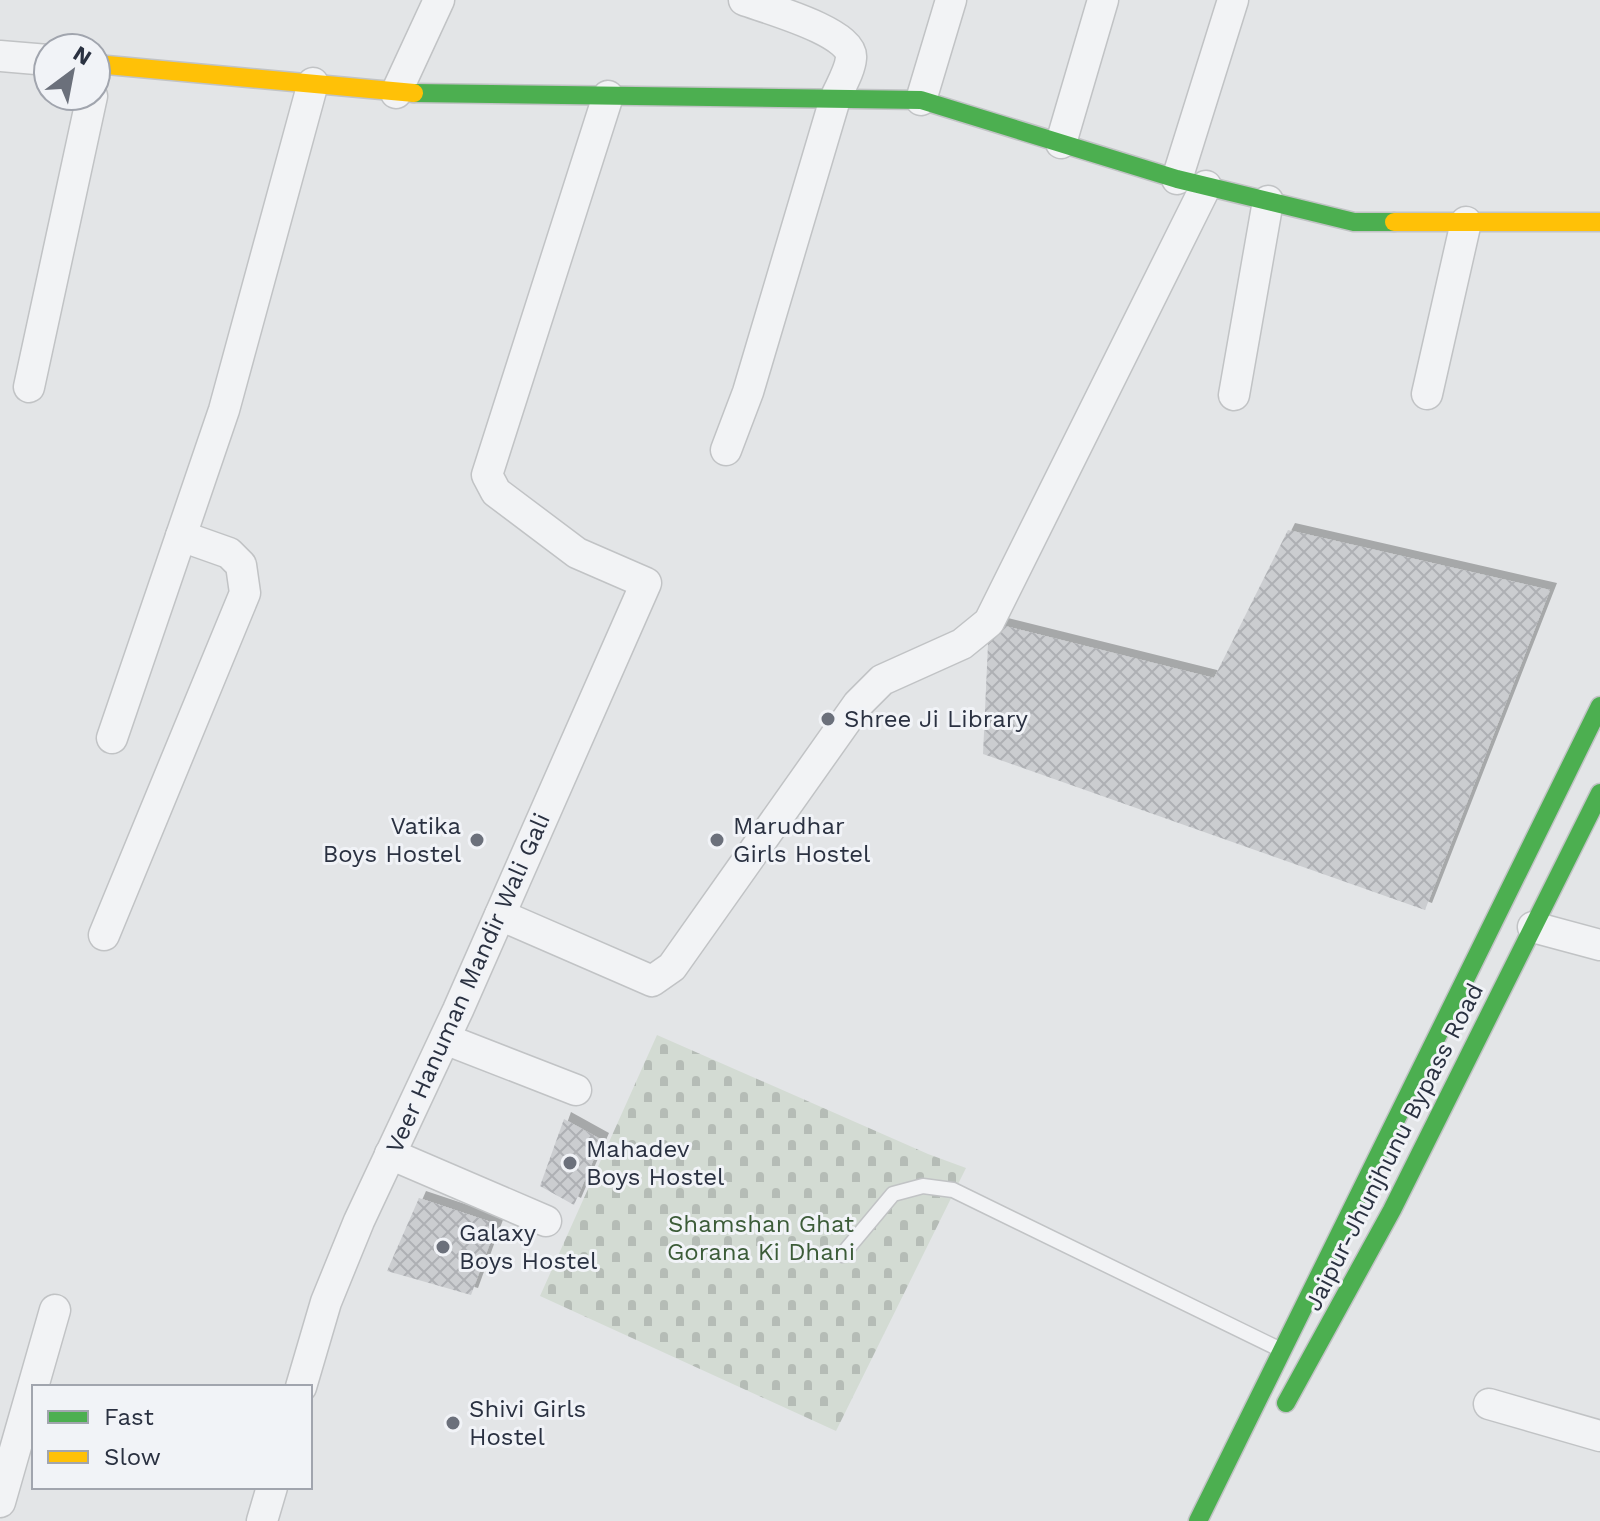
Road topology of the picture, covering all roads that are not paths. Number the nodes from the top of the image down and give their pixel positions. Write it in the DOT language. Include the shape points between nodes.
graph roads {
  1 [pos="439,0"];
  2 [pos="744,0"];
  3 [pos="951,0"];
  4 [pos="1103,0"];
  5 [pos="1233,0"];
  6 [pos="0,56"];
  7 [pos="32,59"];
  8 [pos="112,70"];
  9 [pos="313,83"];
  10 [pos="396,93"];
  11 [pos="608,96"];
  12 [pos="835,99"];
  13 [pos="921,100"];
  14 [pos="89,112"];
  15 [pos="1061,143"];
  16 [pos="1177,179"];
  17 [pos="1206,186"];
  18 [pos="1268,201"];
  19 [pos="1466,222"];
  20 [pos="1600,222"];
  21 [pos="29,387"];
  22 [pos="1427,394"];
  23 [pos="1234,395"];
  24 [pos="726,450"];
  25 [pos="181,536"];
  26 [pos="1600,706"];
  27 [pos="112,738"];
  28 [pos="1600,793"];
  29 [pos="500,915"];
  30 [pos="1533,927"];
  31 [pos="104,935"];
  32 [pos="1600,945"];
  33 [pos="445,1039"];
  34 [pos="576,1090"];
  35 [pos="390,1154"];
  36 [pos="546,1221"];
  37 [pos="842,1255"];
  38 [pos="55,1310"];
  39 [pos="1281,1350"];
  40 [pos="34,1385"];
  41 [pos="302,1385"];
  42 [pos="32,1390"];
  43 [pos="1489,1404"];
  44 [pos="1275,1425"];
  45 [pos="1600,1436"];
  46 [pos="271,1489"];
  47 [pos="0,1502"];
  48 [pos="262,1521"];
  49 [pos="1198,1521"];
  1 -- 10 [label="street"];
  2 -- 12 [label="street" via="834,34 848,46 852,56"];
  3 -- 13 [label="street"];
  4 -- 15 [label="street"];
  5 -- 16 [label="street"];
  6 -- 7 [label="street"];
  8 -- 9 [label="main road"];
  9 -- 10 [label="main road"];
  9 -- 25 [label="street" via="224,410"];
  10 -- 11 [label="main road"];
  11 -- 12 [label="main road"];
  11 -- 29 [label="street, Veer Hanuman Mandir Wali Gali" via="487,475 496,492 577,553 646,583"];
  12 -- 13 [label="main road"];
  12 -- 24 [label="street"];
  13 -- 15 [label="main road"];
  14 -- 21 [label="street"];
  15 -- 16 [label="main road"];
  16 -- 17 [label="main road"];
  17 -- 18 [label="main road"];
  17 -- 29 [label="street" via="989,622 962,644 882,680 858,704 672,967 652,981"];
  18 -- 19 [label="main road" via="1354,222"];
  18 -- 23 [label="street"];
  19 -- 20 [label="main road"];
  19 -- 22 [label="street"];
  25 -- 27 [label="street"];
  25 -- 31 [label="street" via="229,553 241,565 245,593"];
  26 -- 39 [label="main road"];
  28 -- 30 [label="main road, Jaipur-Jhunjhunu Bypass Road"];
  29 -- 33 [label="street, Veer Hanuman Mandir Wali Gali"];
  30 -- 32 [label="street"];
  30 -- 44 [label="main road, Jaipur-Jhunjhunu Bypass Road" via="1392,1210"];
  33 -- 34 [label="street"];
  33 -- 35 [label="street, Veer Hanuman Mandir Wali Gali"];
  35 -- 36 [label="street"];
  35 -- 41 [label="street, Veer Hanuman Mandir Wali Gali" via="326,1302"];
  37 -- 39 [label="lane" via="893,1194 923,1186 953,1190"];
  38 -- 40 [label="street"];
  39 -- 49 [label="main road"];
  42 -- 47 [label="street"];
  43 -- 45 [label="street"];
  46 -- 48 [label="street"];
}
